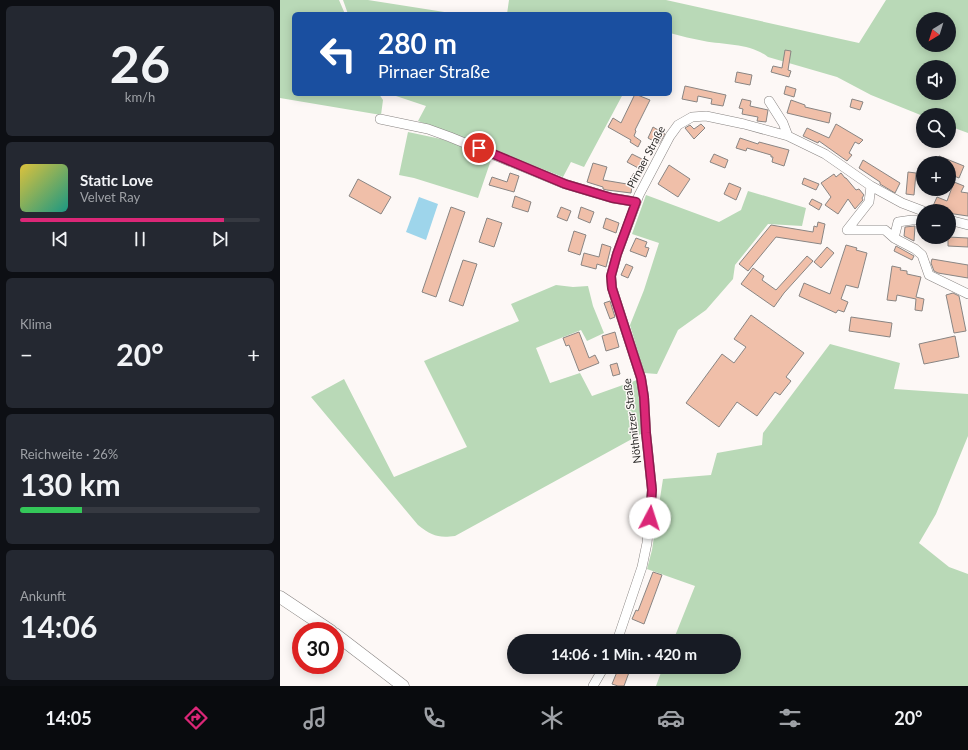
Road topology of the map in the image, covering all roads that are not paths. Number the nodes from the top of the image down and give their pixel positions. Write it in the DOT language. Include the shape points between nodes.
graph roads {
  1 [pos="769,101"];
  2 [pos="380,119"];
  3 [pos="788,136"];
  4 [pos="871,186"];
  5 [pos="636,202"];
  6 [pos="916,209"];
  7 [pos="916,220"];
  8 [pos="956,222"];
  9 [pos="968,225"];
  10 [pos="894,238"];
  11 [pos="968,294"];
  12 [pos="280,597"];
  13 [pos="317,622"];
  14 [pos="620,634"];
  15 [pos="344,641"];
  16 [pos="600,674"];
  17 [pos="403,686"];
  18 [pos="593,686"];
  1 -- 3 [label="street" via="784,123"];
  2 -- 5 [label="street, Pirnaer Straße" via="430,130 565,184 612,198"];
  3 -- 4 [label="street, Pirnaer Straße" via="824,154"];
  3 -- 5 [label="street, Pirnaer Straße" via="706,116 692,117 678,125 670,136"];
  4 -- 6 [label="street, Pirnaer Straße" via="902,204"];
  4 -- 10 [label="street" via="869,202 848,230 885,230"];
  5 -- 14 [label="street, Nöthnitzer Straße" via="611,276 612,288 641,378 652,490 642,567"];
  7 -- 10 [label="street" via="898,222"];
  8 -- 9 [label="street"];
  10 -- 11 [label="street" via="915,248 922,255 929,276"];
  12 -- 13 [label="main road"];
  15 -- 17 [label="main road"];
  16 -- 18 [label="street"];
}
